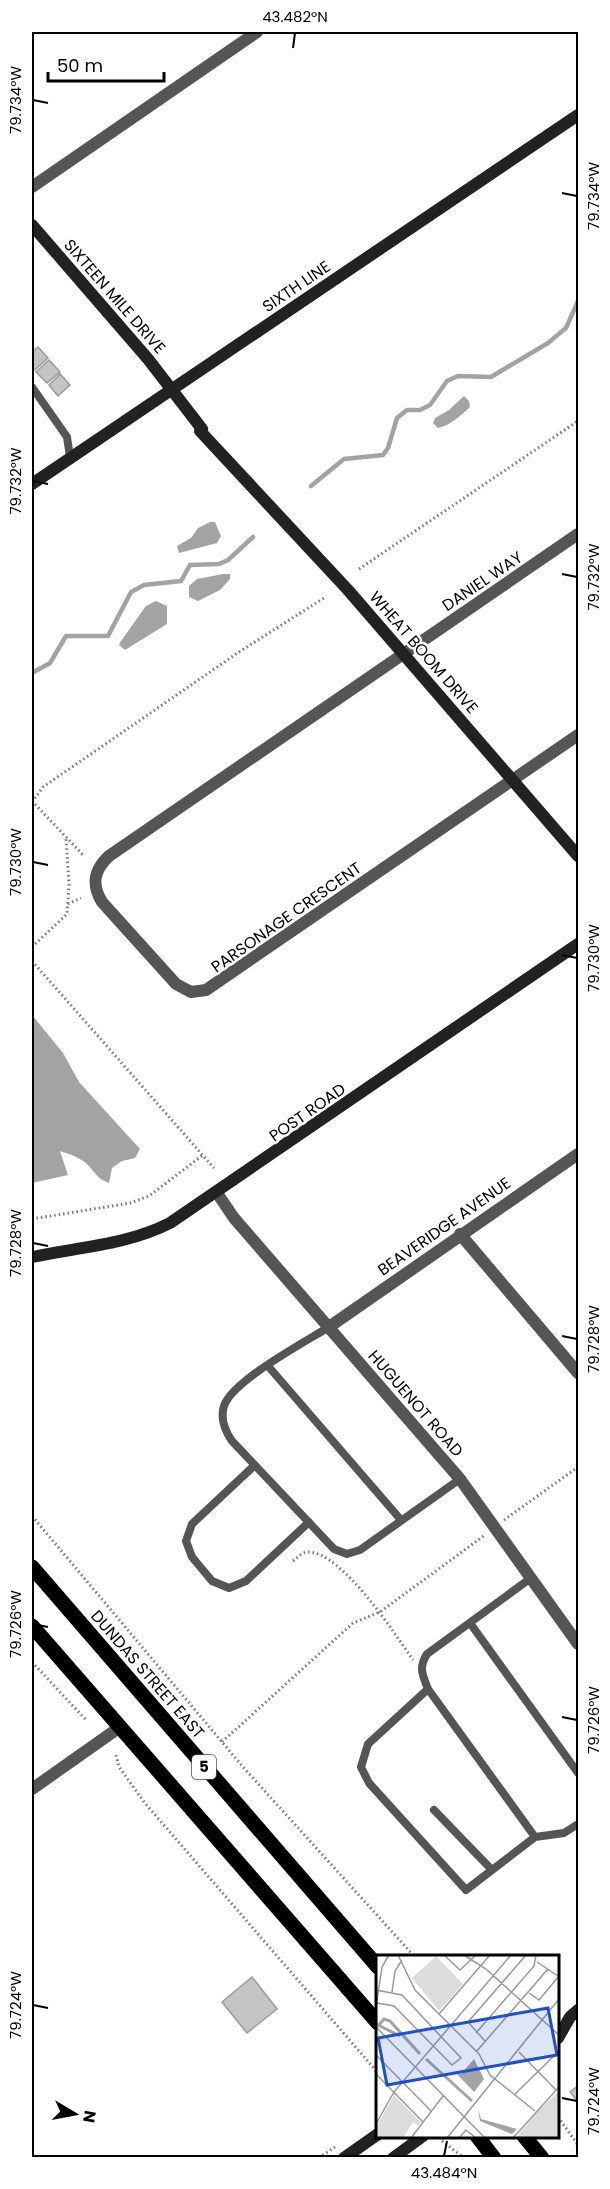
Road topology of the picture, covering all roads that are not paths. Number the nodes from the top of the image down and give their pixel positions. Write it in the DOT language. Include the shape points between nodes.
graph roads {
  1 [pos="257,32"];
  2 [pos="579,115"];
  3 [pos="32,187"];
  4 [pos="32,225"];
  5 [pos="32,387"];
  6 [pos="173,391"];
  7 [pos="70,457"];
  8 [pos="32,484"];
  9 [pos="579,534"];
  10 [pos="404,654"];
  11 [pos="579,735"];
  12 [pos="513,780"];
  13 [pos="579,856"];
  14 [pos="579,944"];
  15 [pos="579,1154"];
  16 [pos="217,1193"];
  17 [pos="460,1234"];
  18 [pos="32,1257"];
  19 [pos="328,1327"];
  20 [pos="267,1366"];
  21 [pos="579,1373"];
  22 [pos="255,1465"];
  23 [pos="460,1479"];
  24 [pos="401,1520"];
  25 [pos="309,1522"];
  26 [pos="32,1567"];
  27 [pos="531,1578"];
  28 [pos="471,1623"];
  29 [pos="32,1626"];
  30 [pos="579,1644"];
  31 [pos="428,1689"];
  32 [pos="120,1727"];
  33 [pos="579,1773"];
  34 [pos="32,1789"];
  35 [pos="434,1810"];
  36 [pos="579,1824"];
  37 [pos="536,1837"];
  38 [pos="492,1870"];
  39 [pos="376,1965"];
  40 [pos="569,2016"];
  41 [pos="376,2021"];
  42 [pos="559,2036"];
  43 [pos="376,2135"];
  44 [pos="420,2138"];
  45 [pos="479,2138"];
  46 [pos="526,2138"];
  47 [pos="344,2157"];
  48 [pos="393,2157"];
  49 [pos="494,2157"];
  50 [pos="542,2157"];
  1 -- 3 [label="street"];
  2 -- 6 [label="street, SIXTH LINE"];
  4 -- 6 [label="street, SIXTEEN MILE DRIVE"];
  5 -- 7 [label="lane" via="67,437"];
  6 -- 7 [label="street, SIXTH LINE"];
  6 -- 10 [label="street, WHEAT BOOM DRIVE" via="240,474"];
  7 -- 8 [label="street, SIXTH LINE"];
  9 -- 10 [label="street, DANIEL WAY"];
  10 -- 12 [label="street, WHEAT BOOM DRIVE"];
  10 -- 12 [label="street, PARSONAGE CRESCENT" via="109,856 95,879 102,902 176,984 198,993 217,985"];
  11 -- 12 [label="street"];
  12 -- 13 [label="street, WHEAT BOOM DRIVE"];
  14 -- 16 [label="street, POST ROAD"];
  15 -- 17 [label="street, BEAVERIDGE AVENUE"];
  16 -- 18 [label="street, POST ROAD" via="171,1223 136,1237"];
  16 -- 19 [label="street, HUGUENOT ROAD"];
  17 -- 19 [label="street, BEAVERIDGE AVENUE"];
  17 -- 21 [label="street"];
  19 -- 20 [label="lane"];
  19 -- 23 [label="street, HUGUENOT ROAD"];
  20 -- 22 [label="lane" via="232,1391 223,1413 232,1442"];
  20 -- 24 [label="lane"];
  22 -- 25 [label="lane"];
  22 -- 25 [label="lane" via="192,1524 186,1541 192,1557 212,1581 230,1588 246,1581"];
  23 -- 24 [label="lane"];
  23 -- 27 [label="street, HUGUENOT ROAD"];
  24 -- 25 [label="lane" via="360,1550 347,1554 334,1549"];
  26 -- 39 [label="main road, DUNDAS STREET EAST / 5"];
  27 -- 28 [label="lane"];
  27 -- 30 [label="street, HUGUENOT ROAD"];
  28 -- 31 [label="lane" via="427,1654 421,1672"];
  28 -- 33 [label="lane"];
  29 -- 32 [label="main road, 5"];
  31 -- 37 [label="lane"];
  31 -- 38 [label="lane" via="368,1744 361,1767 369,1783 466,1890"];
  32 -- 34 [label="street"];
  32 -- 41 [label="main road, 5"];
  35 -- 38 [label="lane"];
  36 -- 37 [label="lane" via="564,1833"];
  37 -- 38 [label="lane"];
  40 -- 42 [label="street"];
  43 -- 47 [label="street"];
  44 -- 48 [label="street"];
  45 -- 49 [label="main road"];
  46 -- 50 [label="main road"];
}
